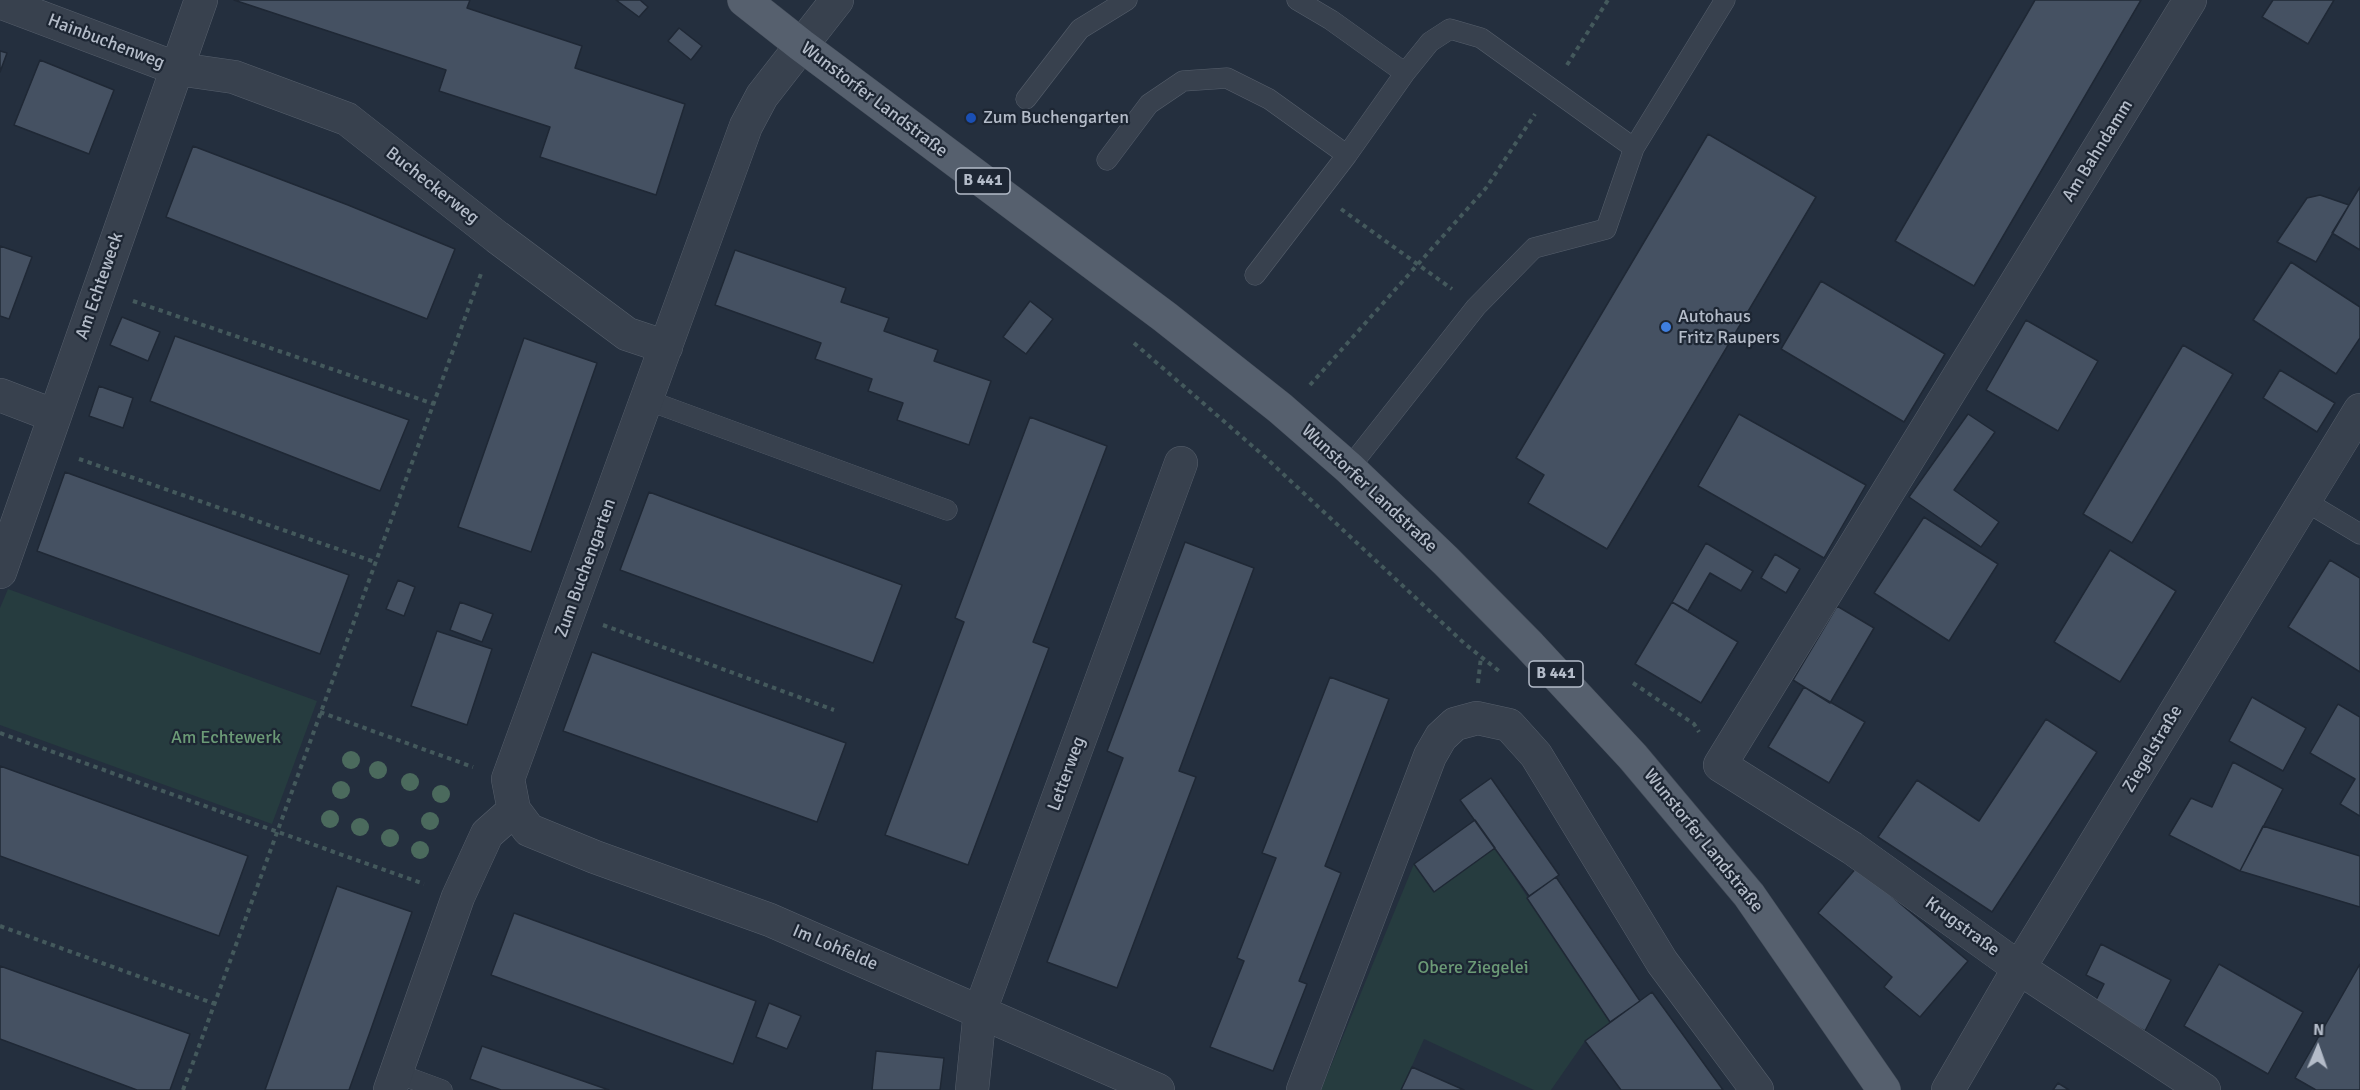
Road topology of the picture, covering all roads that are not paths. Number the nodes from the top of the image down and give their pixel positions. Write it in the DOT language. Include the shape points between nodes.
graph roads {
  1 [pos="201,0"];
  2 [pos="744,0"];
  3 [pos="837,0"];
  4 [pos="1127,0"];
  5 [pos="1297,0"];
  6 [pos="1725,0"];
  7 [pos="2190,0"];
  8 [pos="0,2"];
  9 [pos="801,45"];
  10 [pos="177,69"];
  11 [pos="1405,73"];
  12 [pos="1026,99"];
  13 [pos="1634,148"];
  14 [pos="1347,155"];
  15 [pos="1107,160"];
  16 [pos="1255,275"];
  17 [pos="666,348"];
  18 [pos="0,395"];
  19 [pos="647,400"];
  20 [pos="2360,411"];
  21 [pos="55,416"];
  22 [pos="1181,463"];
  23 [pos="1349,468"];
  24 [pos="2305,501"];
  25 [pos="948,510"];
  26 [pos="2360,534"];
  27 [pos="0,572"];
  28 [pos="1720,765"];
  29 [pos="511,795"];
  30 [pos="2019,968"];
  31 [pos="980,1011"];
  32 [pos="393,1082"];
  33 [pos="442,1090"];
  34 [pos="972,1090"];
  35 [pos="1158,1090"];
  36 [pos="1303,1090"];
  37 [pos="1757,1090"];
  38 [pos="1884,1090"];
  39 [pos="1948,1090"];
  40 [pos="2204,1090"];
  1 -- 10 [label="street, Am Echteweck"];
  2 -- 9 [label="main road, Wunstorfer Landstraße / B 441"];
  3 -- 9 [label="street"];
  4 -- 12 [label="lane" via="1080,29"];
  5 -- 11 [label="lane"];
  6 -- 13 [label="lane"];
  7 -- 28 [label="street, Am Bahndamm"];
  8 -- 10 [label="street, Hainbuchenweg"];
  9 -- 17 [label="street, Zum Buchengarten" via="762,96 746,126"];
  9 -- 23 [label="main road, Wunstorfer Landstraße / B 441" via="1165,317"];
  10 -- 17 [label="street, Bucheckerweg" via="234,77 347,119 627,334"];
  10 -- 21 [label="street, Am Echteweck"];
  11 -- 13 [label="lane" via="1430,42 1450,29 1481,38"];
  11 -- 14 [label="lane"];
  13 -- 23 [label="lane" via="1606,229 1534,248 1476,307"];
  14 -- 15 [label="lane" via="1269,99 1227,78 1183,81 1149,104"];
  14 -- 16 [label="lane"];
  17 -- 19 [label="street, Zum Buchengarten"];
  18 -- 21 [label="street"];
  19 -- 25 [label="lane"];
  19 -- 29 [label="street, Zum Buchengarten" via="570,612"];
  20 -- 24 [label="street, Ziegelstraße"];
  21 -- 27 [label="street, Am Echteweck"];
  22 -- 31 [label="street, Letterweg"];
  23 -- 38 [label="main road, Wunstorfer Landstraße / B 441" via="1513,628 1633,757 1749,895"];
  24 -- 26 [label="lane"];
  24 -- 30 [label="street, Ziegelstraße"];
  28 -- 30 [label="street, Krugstraße" via="1852,848"];
  29 -- 31 [label="street, Im Lohfelde" via="530,830 770,920"];
  29 -- 32 [label="street, Zum Buchengarten" via="487,834 458,897"];
  30 -- 39 [label="street, Ziegelstraße"];
  30 -- 40 [label="street, Krugstraße"];
  31 -- 34 [label="street, Letterweg"];
  31 -- 35 [label="street, Im Lohfelde"];
  32 -- 33 [label="lane"];
  36 -- 37 [label="street" via="1430,756 1440,737 1455,724 1477,718 1509,725 1536,755 1662,962"];
}
